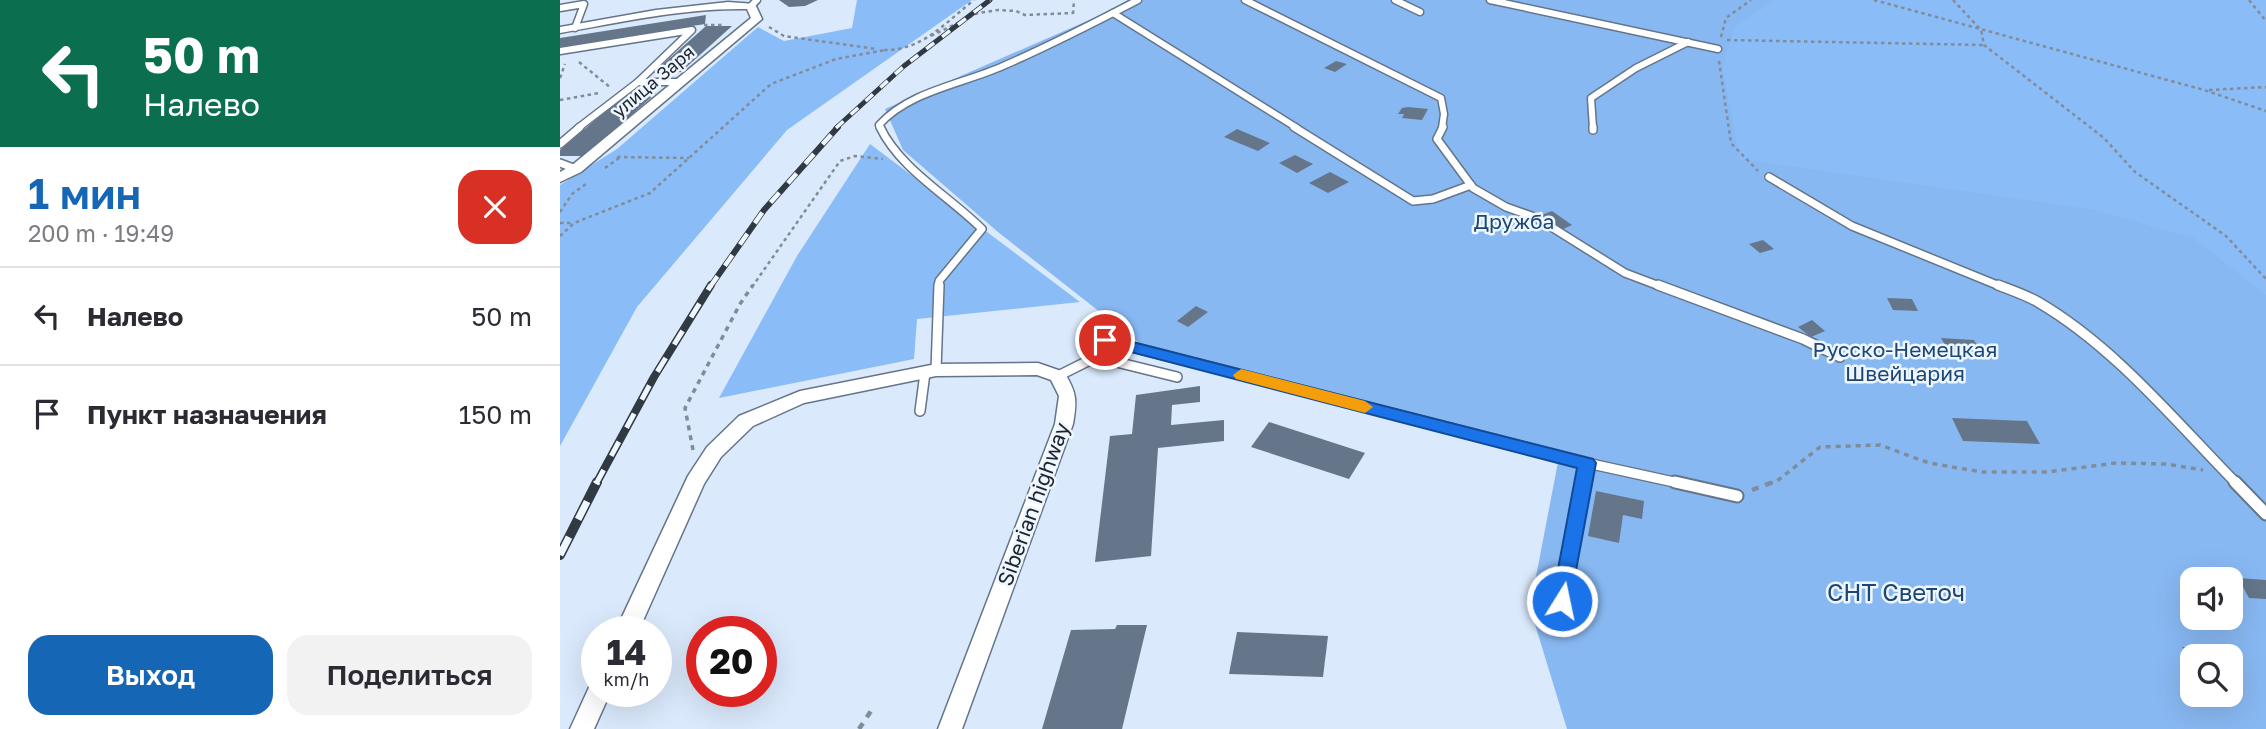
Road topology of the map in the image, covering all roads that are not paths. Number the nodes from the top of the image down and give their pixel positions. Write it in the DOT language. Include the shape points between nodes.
graph roads {
  1 [pos="591,0"];
  2 [pos="1138,0"];
  3 [pos="1245,0"];
  4 [pos="1395,0"];
  5 [pos="1490,0"];
  6 [pos="754,3"];
  7 [pos="584,4"];
  8 [pos="560,8"];
  9 [pos="1420,12"];
  10 [pos="1112,13"];
  11 [pos="575,28"];
  12 [pos="560,30"];
  13 [pos="1688,42"];
  14 [pos="1718,49"];
  15 [pos="560,51"];
  16 [pos="638,82"];
  17 [pos="678,82"];
  18 [pos="1593,131"];
  19 [pos="560,144"];
  20 [pos="560,163"];
  21 [pos="576,169"];
  22 [pos="1769,177"];
  23 [pos="560,178"];
  24 [pos="1471,185"];
  25 [pos="1097,357"];
  26 [pos="1840,357"];
  27 [pos="930,371"];
  28 [pos="1058,376"];
  29 [pos="1177,377"];
  30 [pos="920,411"];
  31 [pos="1587,463"];
  32 [pos="1737,496"];
  33 [pos="2266,514"];
  34 [pos="1562,601"];
  35 [pos="633,616"];
  36 [pos="592,707"];
  37 [pos="582,729"];
  38 [pos="950,729"];
  1 -- 7 [label="lane"];
  2 -- 10 [label="lane"];
  3 -- 24 [label="lane" via="1441,98 1446,109 1437,139"];
  4 -- 9 [label="lane"];
  5 -- 13 [label="lane"];
  6 -- 11 [label="street"];
  6 -- 17 [label="street, улица Заря" via="757,19"];
  7 -- 8 [label="lane"];
  7 -- 11 [label="lane"];
  10 -- 24 [label="lane" via="1413,201"];
  10 -- 27 [label="lane" via="984,75 898,108 878,125 881,136 906,162 982,229 939,281"];
  11 -- 12 [label="street"];
  13 -- 14 [label="lane"];
  13 -- 18 [label="lane" via="1591,98"];
  15 -- 16 [label="lane" via="692,30"];
  16 -- 17 [label="lane"];
  16 -- 19 [label="lane"];
  17 -- 21 [label="street, улица Заря"];
  20 -- 21 [label="lane"];
  21 -- 23 [label="street, улица Заря"];
  22 -- 33 [label="lane" via="1852,226 2035,300 2065,319 2112,358"];
  24 -- 26 [label="lane" via="1506,207 1537,218 1625,273 1803,338"];
  25 -- 28 [label="lane"];
  25 -- 29 [label="lane"];
  25 -- 31 [label="lane" via="1105,340"];
  27 -- 28 [label="street" via="1038,369"];
  27 -- 30 [label="lane"];
  27 -- 35 [label="street" via="800,397 746,421 710,457 695,481"];
  28 -- 38 [label="street, Siberian highway" via="1068,397 1064,424"];
  31 -- 32 [label="lane"];
  31 -- 34 [label="lane"];
  36 -- 37 [label="street"];
}
